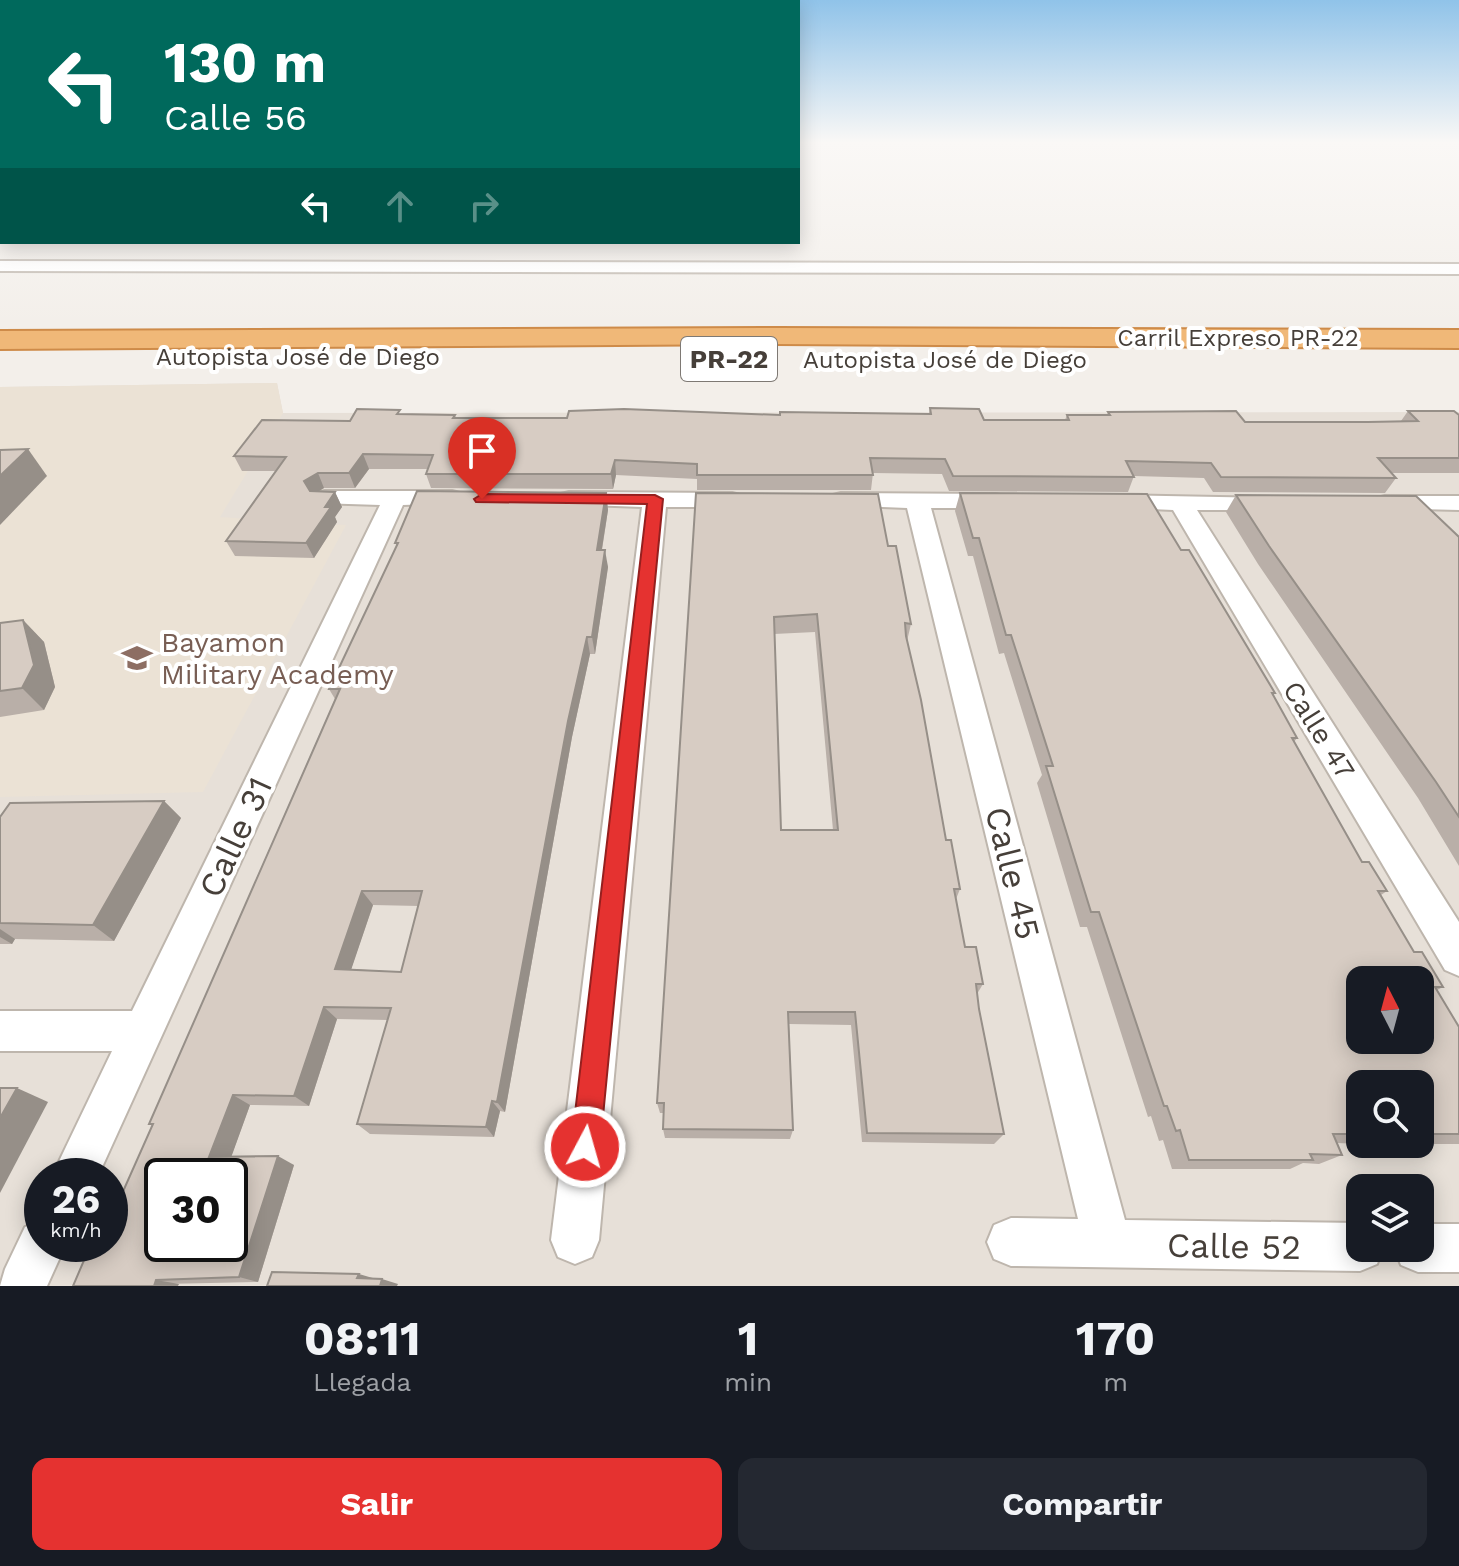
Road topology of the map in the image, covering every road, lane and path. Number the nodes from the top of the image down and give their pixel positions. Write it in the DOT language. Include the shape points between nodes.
graph roads {
  1 [pos="0,266"];
  2 [pos="1459,269"];
  3 [pos="0,315"];
  4 [pos="1459,321"];
  5 [pos="0,331"];
  6 [pos="776,336"];
  7 [pos="1459,339"];
  8 [pos="0,340"];
  9 [pos="0,355"];
  10 [pos="1459,362"];
  11 [pos="325,498"];
  12 [pos="395,498"];
  13 [pos="471,499"];
  14 [pos="548,499"];
  15 [pos="655,499"];
  16 [pos="748,500"];
  17 [pos="825,500"];
  18 [pos="917,501"];
  19 [pos="1025,501"];
  20 [pos="1087,502"];
  21 [pos="1180,502"];
  22 [pos="1288,503"];
  23 [pos="1365,503"];
  24 [pos="1453,509"];
  25 [pos="1459,957"];
  26 [pos="0,1031"];
  27 [pos="144,1031"];
  28 [pos="84,1158"];
  29 [pos="575,1240"];
  30 [pos="1011,1242"];
  31 [pos="1108,1245"];
  32 [pos="1346,1247"];
  33 [pos="1434,1248"];
  34 [pos="1459,1248"];
  35 [pos="33,1262"];
  36 [pos="22,1286"];
  1 -- 2 [label="street"];
  3 -- 4 [label="highway, Autopista José de Diego / PR-22"];
  5 -- 6 [label="highway, Carril Expreso PR-22" via="706,331"];
  6 -- 7 [label="highway, Carril Expreso PR-22"];
  6 -- 8 [label="highway, Carril Expreso PR-22"];
  9 -- 10 [label="highway, Autopista José de Diego / PR-22"];
  11 -- 12 [label="street"];
  12 -- 13 [label="street"];
  12 -- 27 [label="street, Calle 31"];
  14 -- 15 [label="street"];
  15 -- 16 [label="street"];
  15 -- 29 [label="street"];
  17 -- 18 [label="street"];
  18 -- 19 [label="street"];
  18 -- 31 [label="street, Calle 45"];
  20 -- 21 [label="street"];
  21 -- 22 [label="street"];
  21 -- 25 [label="street, Calle 47"];
  23 -- 24 [label="street"];
  26 -- 27 [label="street"];
  27 -- 28 [label="street, Calle 31"];
  30 -- 31 [label="street, Calle 52"];
  31 -- 32 [label="street, Calle 52"];
  33 -- 34 [label="street"];
  35 -- 36 [label="street"];
}
